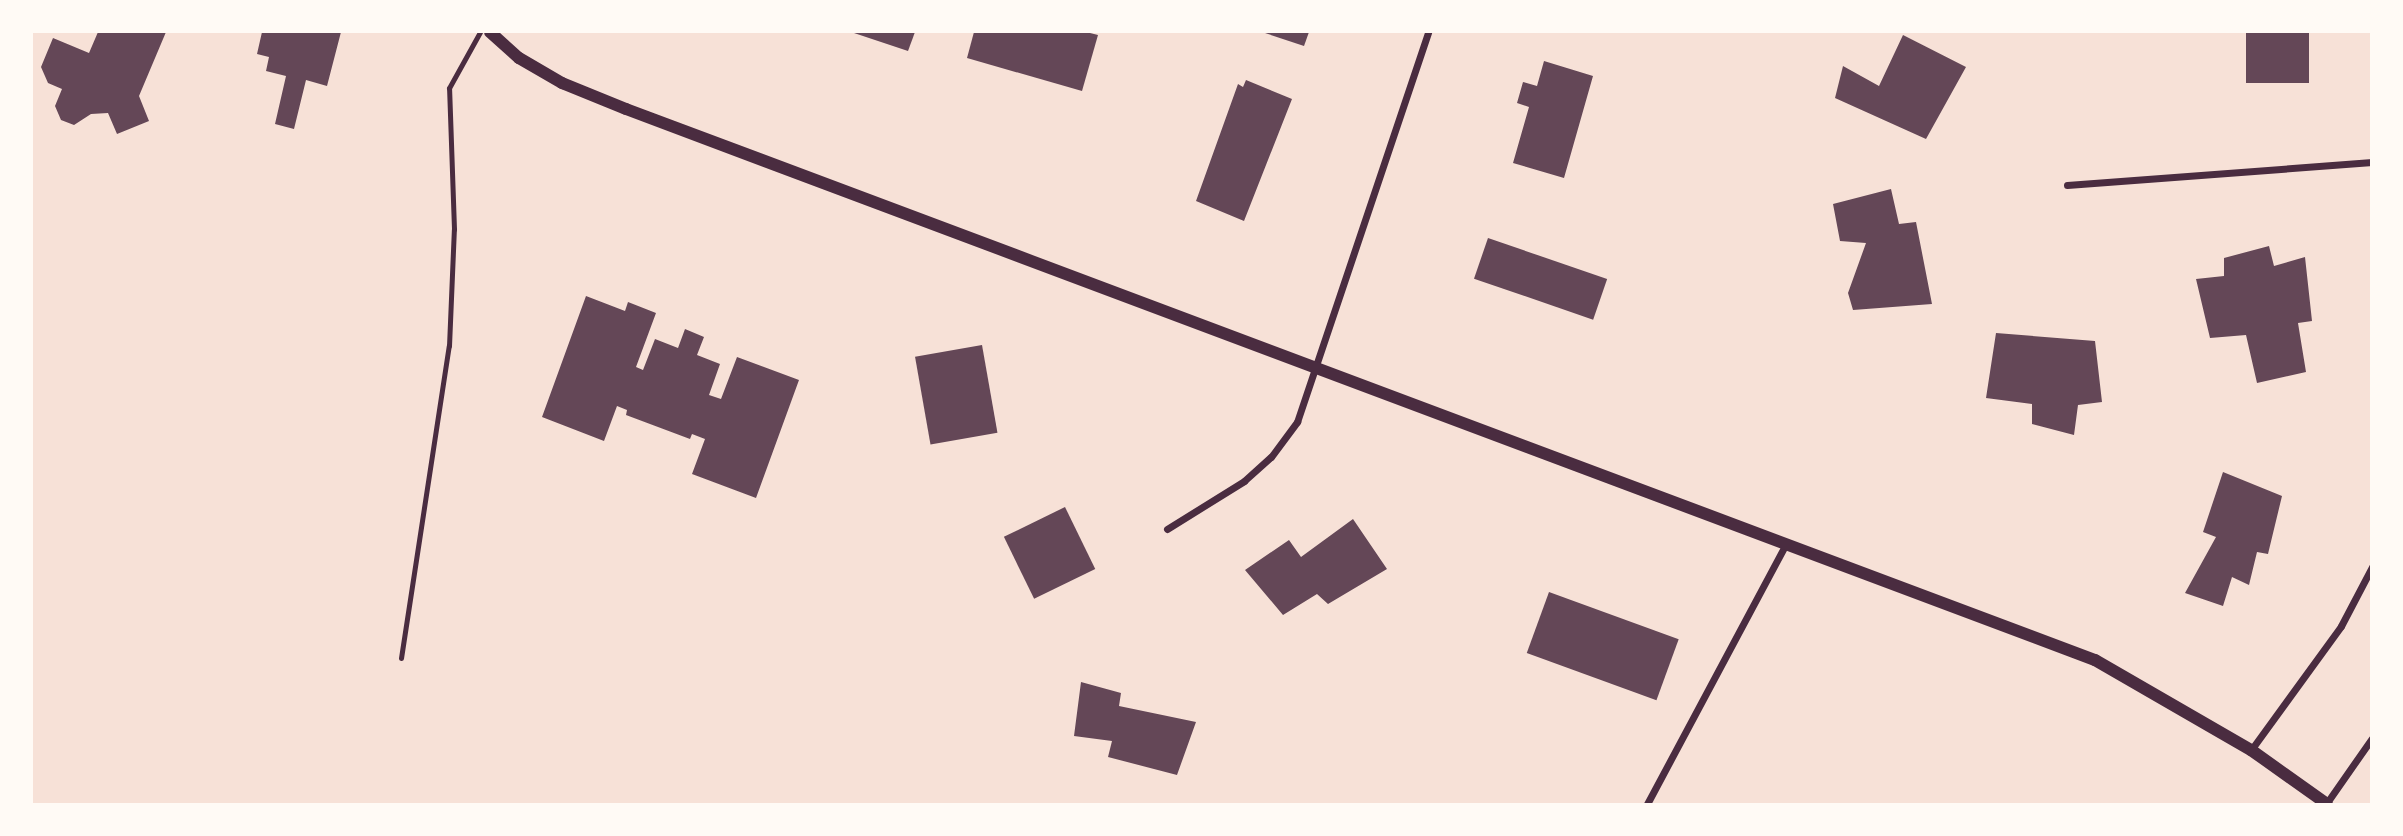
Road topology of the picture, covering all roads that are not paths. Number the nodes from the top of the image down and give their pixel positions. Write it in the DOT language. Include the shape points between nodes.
graph roads {
  1 [pos="480,32"];
  2 [pos="491,32"];
  3 [pos="1428,32"];
  4 [pos="2371,162"];
  5 [pos="2067,185"];
  6 [pos="1315,371"];
  7 [pos="1167,529"];
  8 [pos="1784,546"];
  9 [pos="2371,567"];
  10 [pos="401,658"];
  11 [pos="2371,738"];
  12 [pos="2251,750"];
  13 [pos="1647,804"];
  14 [pos="2326,804"];
  1 -- 10 [label="lane" via="449,88 454,229 449,346"];
  2 -- 6 [label="street" via="519,58 592,96"];
  3 -- 6 [label="street"];
  4 -- 5 [label="street"];
  6 -- 7 [label="street" via="1297,422 1271,457 1244,481"];
  6 -- 8 [label="street"];
  8 -- 12 [label="street" via="2095,660"];
  8 -- 13 [label="street"];
  9 -- 12 [label="street" via="2341,626"];
  11 -- 14 [label="street"];
  12 -- 14 [label="street"];
}
